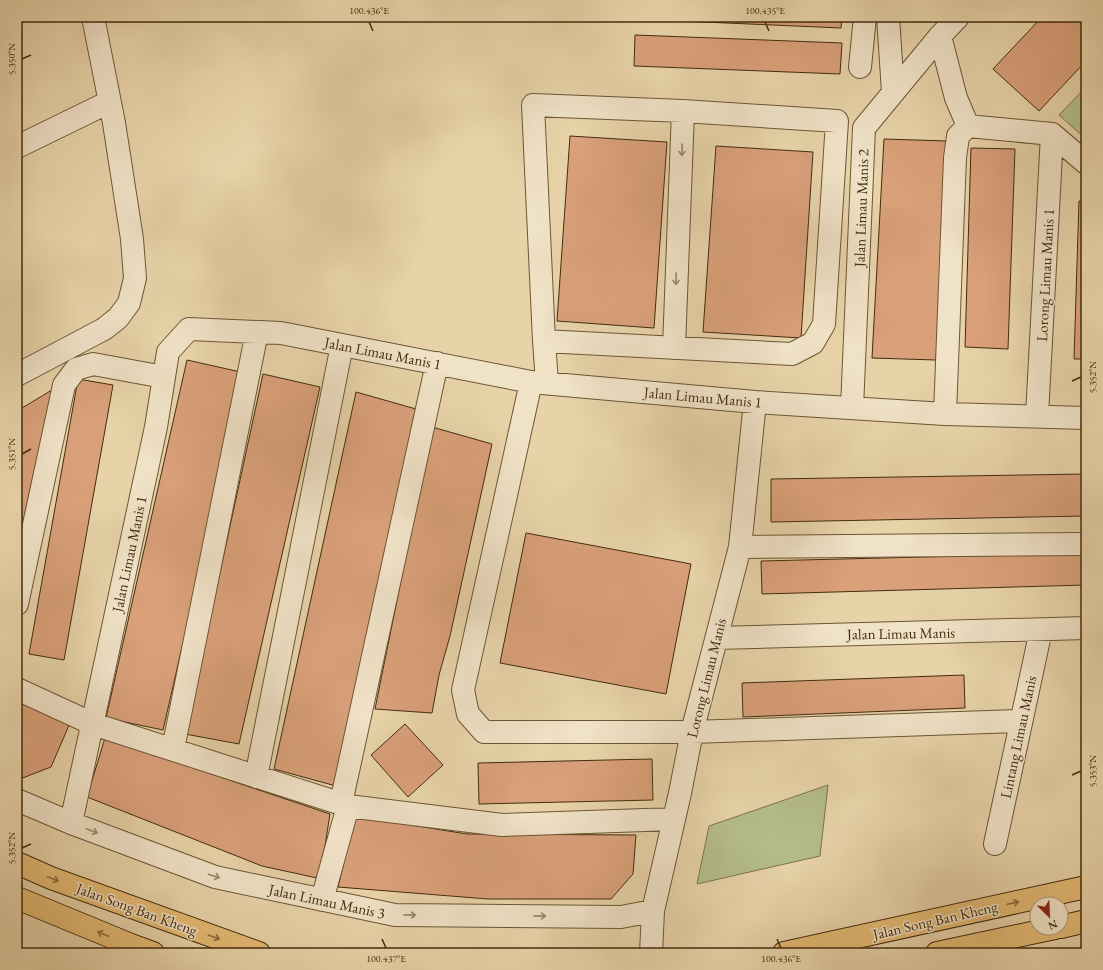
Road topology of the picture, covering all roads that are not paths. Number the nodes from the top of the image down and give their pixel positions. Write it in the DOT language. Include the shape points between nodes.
graph roads {
  1 [pos="93,17"];
  2 [pos="865,17"];
  3 [pos="888,17"];
  4 [pos="958,17"];
  5 [pos="940,36"];
  6 [pos="860,67"];
  7 [pos="893,92"];
  8 [pos="109,102"];
  9 [pos="683,111"];
  10 [pos="968,126"];
  11 [pos="1052,134"];
  12 [pos="17,147"];
  13 [pos="1086,163"];
  14 [pos="257,332"];
  15 [pos="544,341"];
  16 [pos="342,345"];
  17 [pos="674,348"];
  18 [pos="437,363"];
  19 [pos="17,375"];
  20 [pos="164,377"];
  21 [pos="539,382"];
  22 [pos="755,402"];
  23 [pos="852,408"];
  24 [pos="944,414"];
  25 [pos="1037,416"];
  26 [pos="1086,418"];
  27 [pos="1086,544"];
  28 [pos="740,547"];
  29 [pos="17,604"];
  30 [pos="1086,628"];
  31 [pos="1041,630"];
  32 [pos="717,638"];
  33 [pos="17,689"];
  34 [pos="1021,721"];
  35 [pos="93,724"];
  36 [pos="692,732"];
  37 [pos="173,749"];
  38 [pos="256,777"];
  39 [pos="17,800"];
  40 [pos="344,805"];
  41 [pos="674,819"];
  42 [pos="71,823"];
  43 [pos="995,844"];
  44 [pos="17,863"];
  45 [pos="1084,887"];
  46 [pos="17,898"];
  47 [pos="322,900"];
  48 [pos="653,911"];
  49 [pos="1086,921"];
  50 [pos="1069,925"];
  51 [pos="1029,934"];
  52 [pos="152,953"];
  53 [pos="258,953"];
  54 [pos="651,953"];
  55 [pos="784,953"];
  56 [pos="937,953"];
  1 -- 8 [label="street"];
  2 -- 6 [label="street"];
  3 -- 7 [label="street"];
  4 -- 5 [label="street, Jalan Limau Manis 2"];
  5 -- 7 [label="street, Jalan Limau Manis 2"];
  5 -- 10 [label="street" via="956,98"];
  7 -- 23 [label="street, Jalan Limau Manis 2" via="864,128"];
  8 -- 12 [label="street"];
  8 -- 19 [label="street" via="132,239 135,278 129,303 118,318 104,329"];
  9 -- 15 [label="street" via="533,105"];
  9 -- 17 [label="street, one-way"];
  9 -- 17 [label="street" via="837,121 824,324 813,343 792,354"];
  10 -- 11 [label="street"];
  10 -- 24 [label="street" via="958,136 955,158"];
  11 -- 13 [label="street"];
  11 -- 25 [label="street, Lorong Limau Manis 1"];
  14 -- 16 [label="street, Jalan Limau Manis 1" via="281,333"];
  14 -- 20 [label="street, Jalan Limau Manis 1" via="189,329 168,352"];
  14 -- 37 [label="street"];
  15 -- 17 [label="street"];
  15 -- 21 [label="street"];
  16 -- 18 [label="street, Jalan Limau Manis 1"];
  16 -- 38 [label="street"];
  18 -- 21 [label="street, Jalan Limau Manis 1"];
  18 -- 40 [label="street"];
  20 -- 29 [label="street" via="93,364 76,369 64,385"];
  20 -- 35 [label="street, Jalan Limau Manis 1"];
  21 -- 22 [label="street, Jalan Limau Manis 1"];
  21 -- 36 [label="street" via="463,690 468,714 484,732"];
  22 -- 23 [label="street, Jalan Limau Manis 1"];
  22 -- 28 [label="street, Lorong Limau Manis"];
  23 -- 24 [label="street, Jalan Limau Manis 1"];
  24 -- 25 [label="street, Jalan Limau Manis 1"];
  25 -- 26 [label="street, Jalan Limau Manis 1"];
  27 -- 28 [label="street"];
  28 -- 32 [label="street, Lorong Limau Manis"];
  30 -- 31 [label="street, Jalan Limau Manis"];
  31 -- 32 [label="street, Jalan Limau Manis"];
  31 -- 34 [label="street, Lintang Limau Manis"];
  32 -- 36 [label="street, Lorong Limau Manis"];
  33 -- 35 [label="street"];
  34 -- 36 [label="street"];
  34 -- 43 [label="street, Lintang Limau Manis"];
  35 -- 37 [label="street"];
  35 -- 42 [label="street, Jalan Limau Manis 1"];
  36 -- 41 [label="street, Lorong Limau Manis"];
  37 -- 38 [label="street"];
  38 -- 40 [label="street"];
  39 -- 42 [label="street, Jalan Limau Manis 3"];
  40 -- 41 [label="street" via="502,826"];
  40 -- 47 [label="street"];
  41 -- 48 [label="street, Lorong Limau Manis"];
  42 -- 47 [label="street, Jalan Limau Manis 3, one-way" via="215,877"];
  44 -- 53 [label="main road, Jalan Song Ban Kheng, one-way" via="51,878"];
  55 -- 45 [label="main road, Jalan Song Ban Kheng, one-way"];
  52 -- 46 [label="main road, one-way"];
  47 -- 48 [label="street, Jalan Limau Manis 3, one-way" via="396,915 621,917"];
  48 -- 54 [label="street, Lorong Limau Manis"];
  49 -- 50 [label="main road"];
  51 -- 56 [label="main road"];
}
